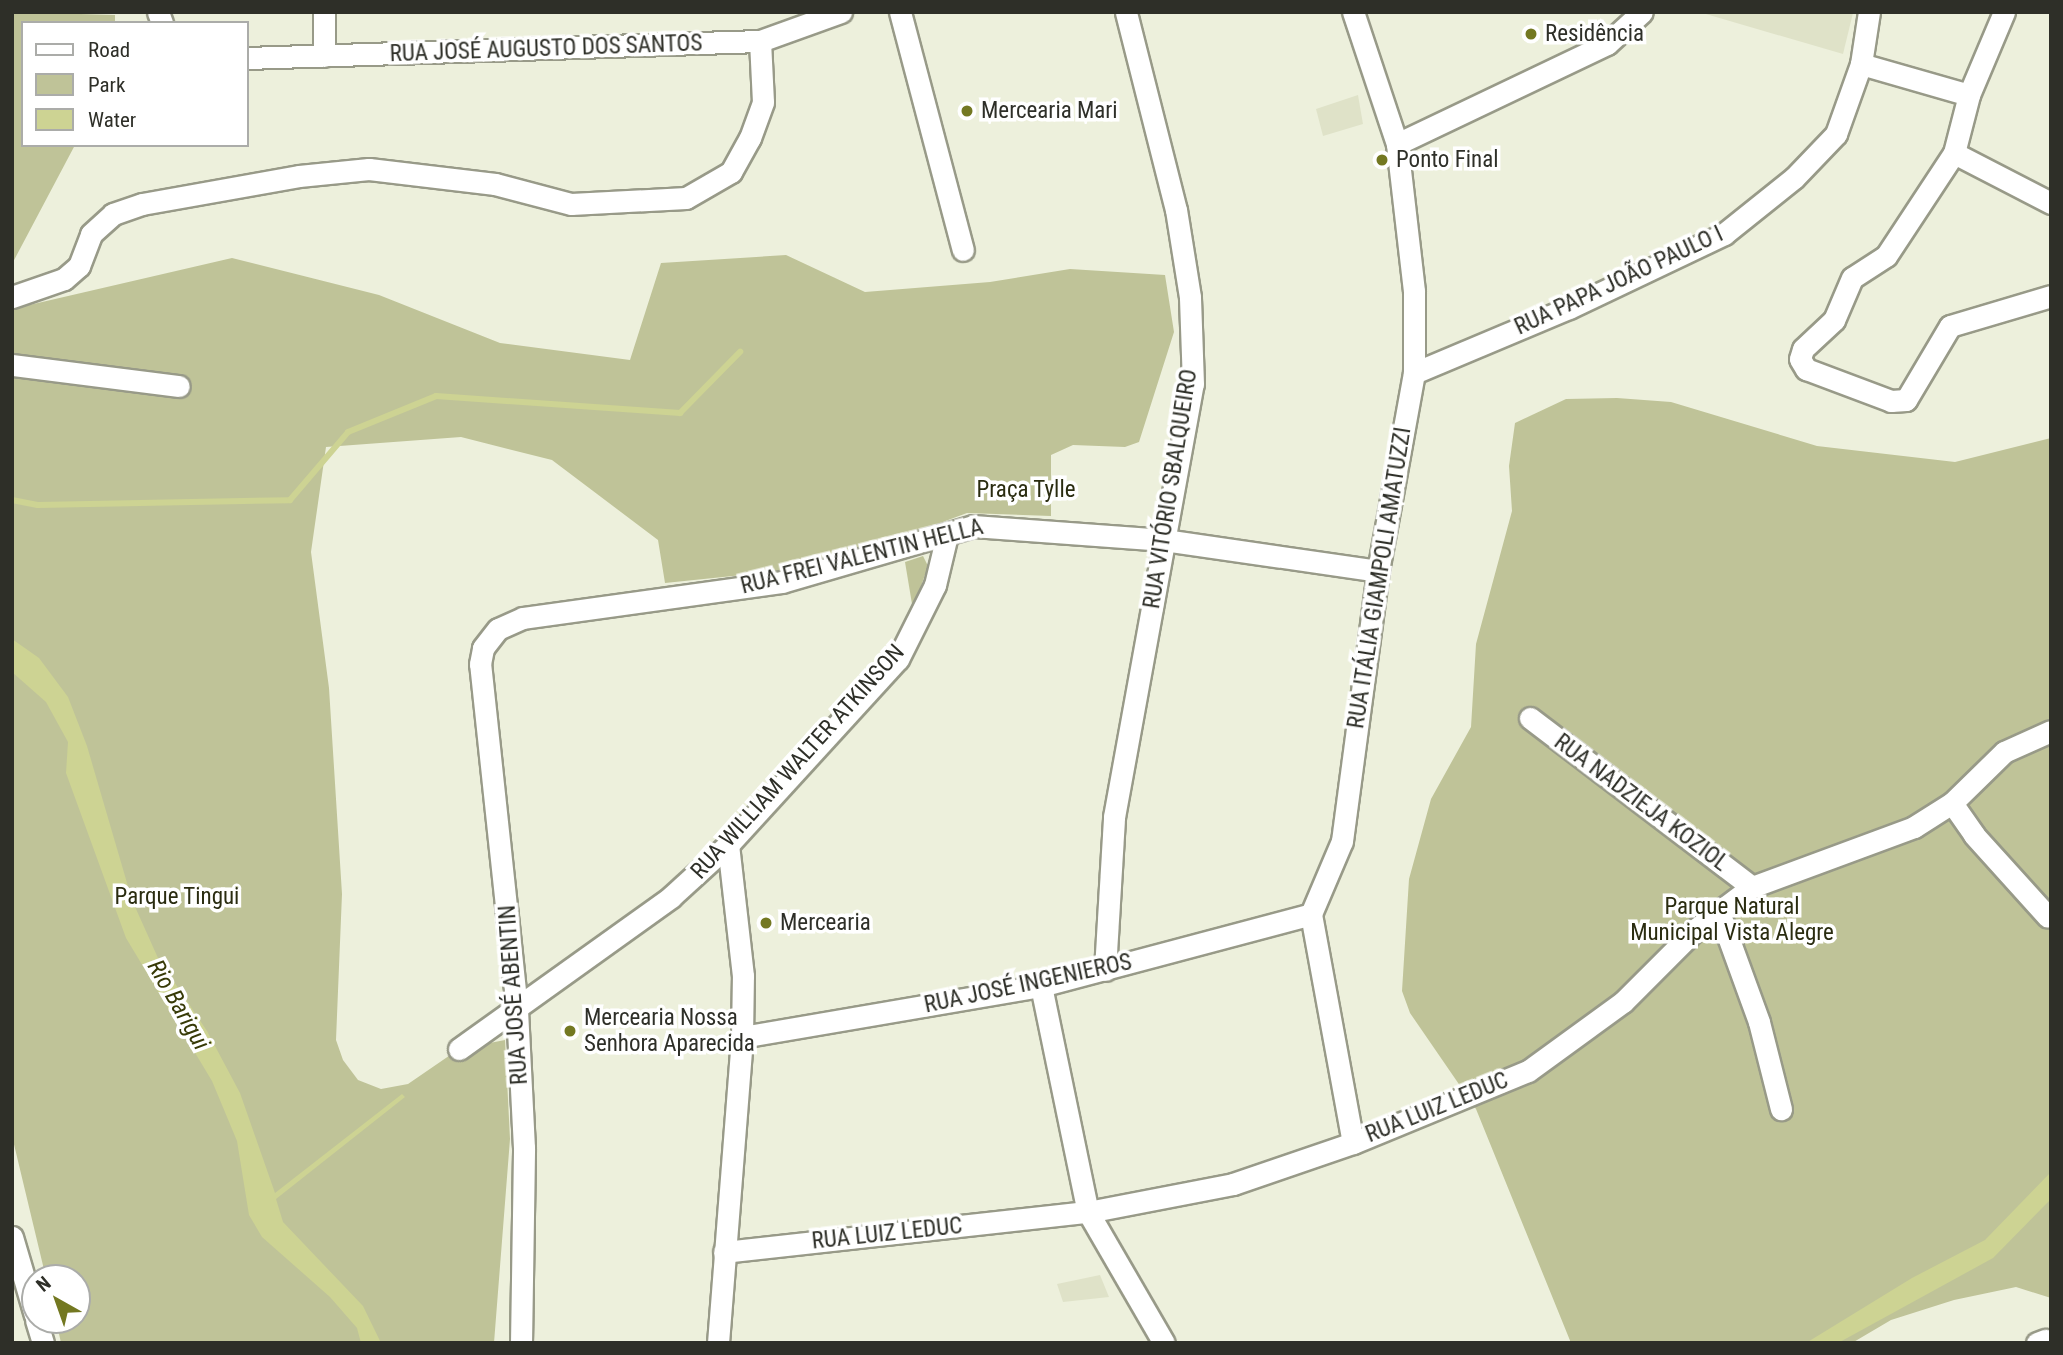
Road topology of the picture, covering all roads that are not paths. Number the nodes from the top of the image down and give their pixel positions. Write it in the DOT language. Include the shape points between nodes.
graph roads {
  1 [pos="324,12"];
  2 [pos="841,12"];
  3 [pos="900,12"];
  4 [pos="1126,12"];
  5 [pos="1353,12"];
  6 [pos="1642,12"];
  7 [pos="1869,12"];
  8 [pos="2004,12"];
  9 [pos="760,41"];
  10 [pos="324,56"];
  11 [pos="248,58"];
  12 [pos="1861,64"];
  13 [pos="1969,95"];
  14 [pos="1397,145"];
  15 [pos="1954,153"];
  16 [pos="2051,203"];
  17 [pos="963,250"];
  18 [pos="2051,296"];
  19 [pos="12,297"];
  20 [pos="12,365"];
  21 [pos="1414,373"];
  22 [pos="179,386"];
  23 [pos="947,535"];
  24 [pos="1164,540"];
  25 [pos="1378,571"];
  26 [pos="483,648"];
  27 [pos="1530,718"];
  28 [pos="2051,731"];
  29 [pos="1952,803"];
  30 [pos="728,845"];
  31 [pos="1752,887"];
  32 [pos="1719,912"];
  33 [pos="1311,914"];
  34 [pos="2048,917"];
  35 [pos="1105,970"];
  36 [pos="1041,986"];
  37 [pos="517,1009"];
  38 [pos="742,1037"];
  39 [pos="459,1049"];
  40 [pos="1782,1109"];
  41 [pos="1353,1143"];
  42 [pos="1088,1212"];
  43 [pos="12,1237"];
  44 [pos="724,1252"];
  45 [pos="21,1267"];
  46 [pos="521,1343"];
  47 [pos="718,1343"];
  48 [pos="1164,1343"];
  1 -- 10 [label="street"];
  2 -- 9 [label="street, RUA JOSÉ AUGUSTO DOS SANTOS"];
  3 -- 17 [label="street"];
  4 -- 24 [label="street, RUA VITÓRIO SBALQUEIRO" via="1176,210 1189,297 1193,384"];
  5 -- 14 [label="street, RUA ITÁLIA GIAMPOLI AMATUZZI"];
  6 -- 14 [label="street" via="1607,44"];
  7 -- 12 [label="street, RUA PAPA JOÃO PAULO I"];
  8 -- 13 [label="street"];
  9 -- 10 [label="street, RUA JOSÉ AUGUSTO DOS SANTOS"];
  9 -- 19 [label="street" via="763,102 750,138 731,172 686,198 571,204 495,184 369,169 299,176 142,204 113,214 91,234 79,266 64,279"];
  10 -- 11 [label="street, RUA JOSÉ AUGUSTO DOS SANTOS"];
  12 -- 13 [label="street"];
  12 -- 21 [label="street, RUA PAPA JOÃO PAULO I" via="1836,134 1794,178 1724,234 1569,308"];
  13 -- 15 [label="street"];
  14 -- 21 [label="street, RUA ITÁLIA GIAMPOLI AMATUZZI" via="1414,291"];
  15 -- 16 [label="street"];
  15 -- 18 [label="street" via="1886,256 1852,278 1834,320 1803,349 1800,359 1806,369 1891,401 1906,400 1950,326"];
  20 -- 22 [label="street"];
  21 -- 25 [label="street, RUA ITÁLIA GIAMPOLI AMATUZZI"];
  23 -- 24 [label="street, RUA FREI VALENTIN HELLA" via="997,524"];
  23 -- 26 [label="street, RUA FREI VALENTIN HELLA" via="782,582 523,618 498,629"];
  23 -- 30 [label="street, RUA WILLIAM WALTER ATKINSON" via="935,585 898,659"];
  24 -- 25 [label="street, RUA FREI VALENTIN HELLA"];
  24 -- 35 [label="street, RUA VITÓRIO SBALQUEIRO" via="1114,817"];
  25 -- 33 [label="street, RUA ITÁLIA GIAMPOLI AMATUZZI" via="1342,841"];
  26 -- 37 [label="street, RUA JOSÉ ABENTIN" via="480,664"];
  27 -- 31 [label="street, RUA NADZIEJA KOZIOL"];
  28 -- 29 [label="street, RUA LUIZ LEDUC" via="2004,752"];
  29 -- 31 [label="street, RUA LUIZ LEDUC" via="1914,827"];
  29 -- 34 [label="street" via="1974,835"];
  30 -- 37 [label="street, RUA WILLIAM WALTER ATKINSON" via="671,897"];
  30 -- 38 [label="street" via="743,976"];
  31 -- 32 [label="street, RUA LUIZ LEDUC"];
  32 -- 40 [label="street" via="1759,1022"];
  32 -- 41 [label="street, RUA LUIZ LEDUC" via="1623,1002 1528,1071"];
  33 -- 35 [label="street, RUA JOSÉ INGENIEROS"];
  33 -- 41 [label="street"];
  35 -- 36 [label="street, RUA JOSÉ INGENIEROS"];
  36 -- 38 [label="street, RUA JOSÉ INGENIEROS"];
  36 -- 42 [label="street"];
  37 -- 39 [label="street, RUA WILLIAM WALTER ATKINSON"];
  37 -- 46 [label="street, RUA JOSÉ ABENTIN" via="524,1148"];
  38 -- 44 [label="street"];
  41 -- 42 [label="street, RUA LUIZ LEDUC" via="1233,1184"];
  42 -- 44 [label="street, RUA LUIZ LEDUC"];
  42 -- 48 [label="street"];
  43 -- 45 [label="street"];
  44 -- 47 [label="street"];
}
